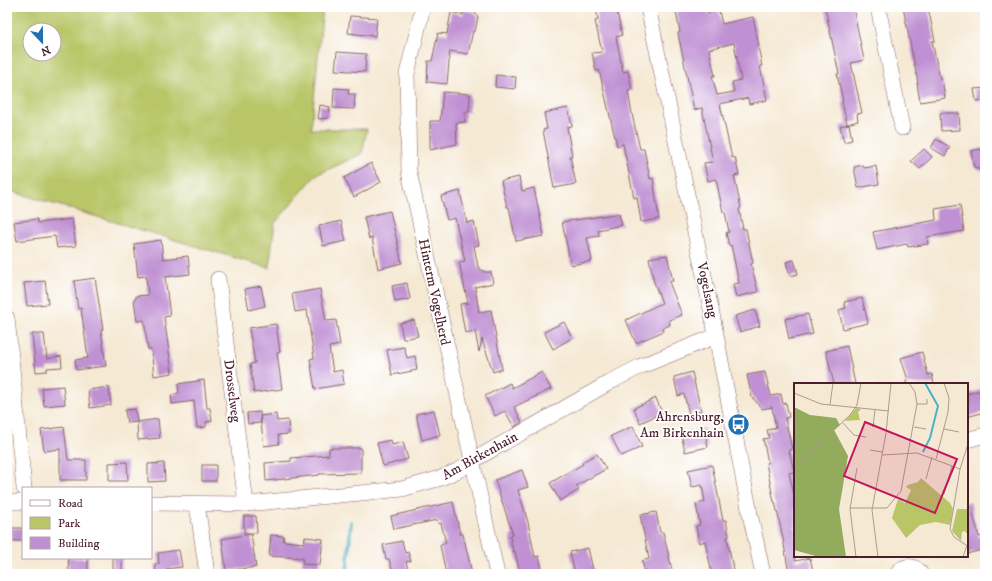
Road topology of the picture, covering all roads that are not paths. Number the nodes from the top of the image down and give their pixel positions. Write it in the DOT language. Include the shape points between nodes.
graph roads {
  1 [pos="423,7"];
  2 [pos="648,7"];
  3 [pos="878,7"];
  4 [pos="902,128"];
  5 [pos="218,279"];
  6 [pos="7,318"];
  7 [pos="716,336"];
  8 [pos="985,434"];
  9 [pos="968,440"];
  10 [pos="472,461"];
  11 [pos="24,487"];
  12 [pos="7,502"];
  13 [pos="22,502"];
  14 [pos="152,503"];
  15 [pos="197,504"];
  16 [pos="246,504"];
  17 [pos="207,574"];
  18 [pos="497,574"];
  19 [pos="763,574"];
  20 [pos="897,574"];
  21 [pos="921,574"];
  1 -- 10 [label="street, Hinterm Vogelherd" via="407,74 409,172"];
  2 -- 7 [label="street, Vogelsang"];
  3 -- 4 [label="street"];
  5 -- 16 [label="street, Drosselweg"];
  6 -- 11 [label="street"];
  7 -- 10 [label="street, Am Birkenhain" via="612,380"];
  7 -- 19 [label="street, Vogelsang"];
  8 -- 9 [label="street"];
  10 -- 16 [label="street, Am Birkenhain" via="441,478 402,489"];
  10 -- 18 [label="street, Hinterm Vogelherd"];
  12 -- 13 [label="street"];
  14 -- 15 [label="street, Am Birkenhain"];
  15 -- 16 [label="street, Am Birkenhain"];
  15 -- 17 [label="street"];
  20 -- 21 [label="street" via="908,566"];
}
